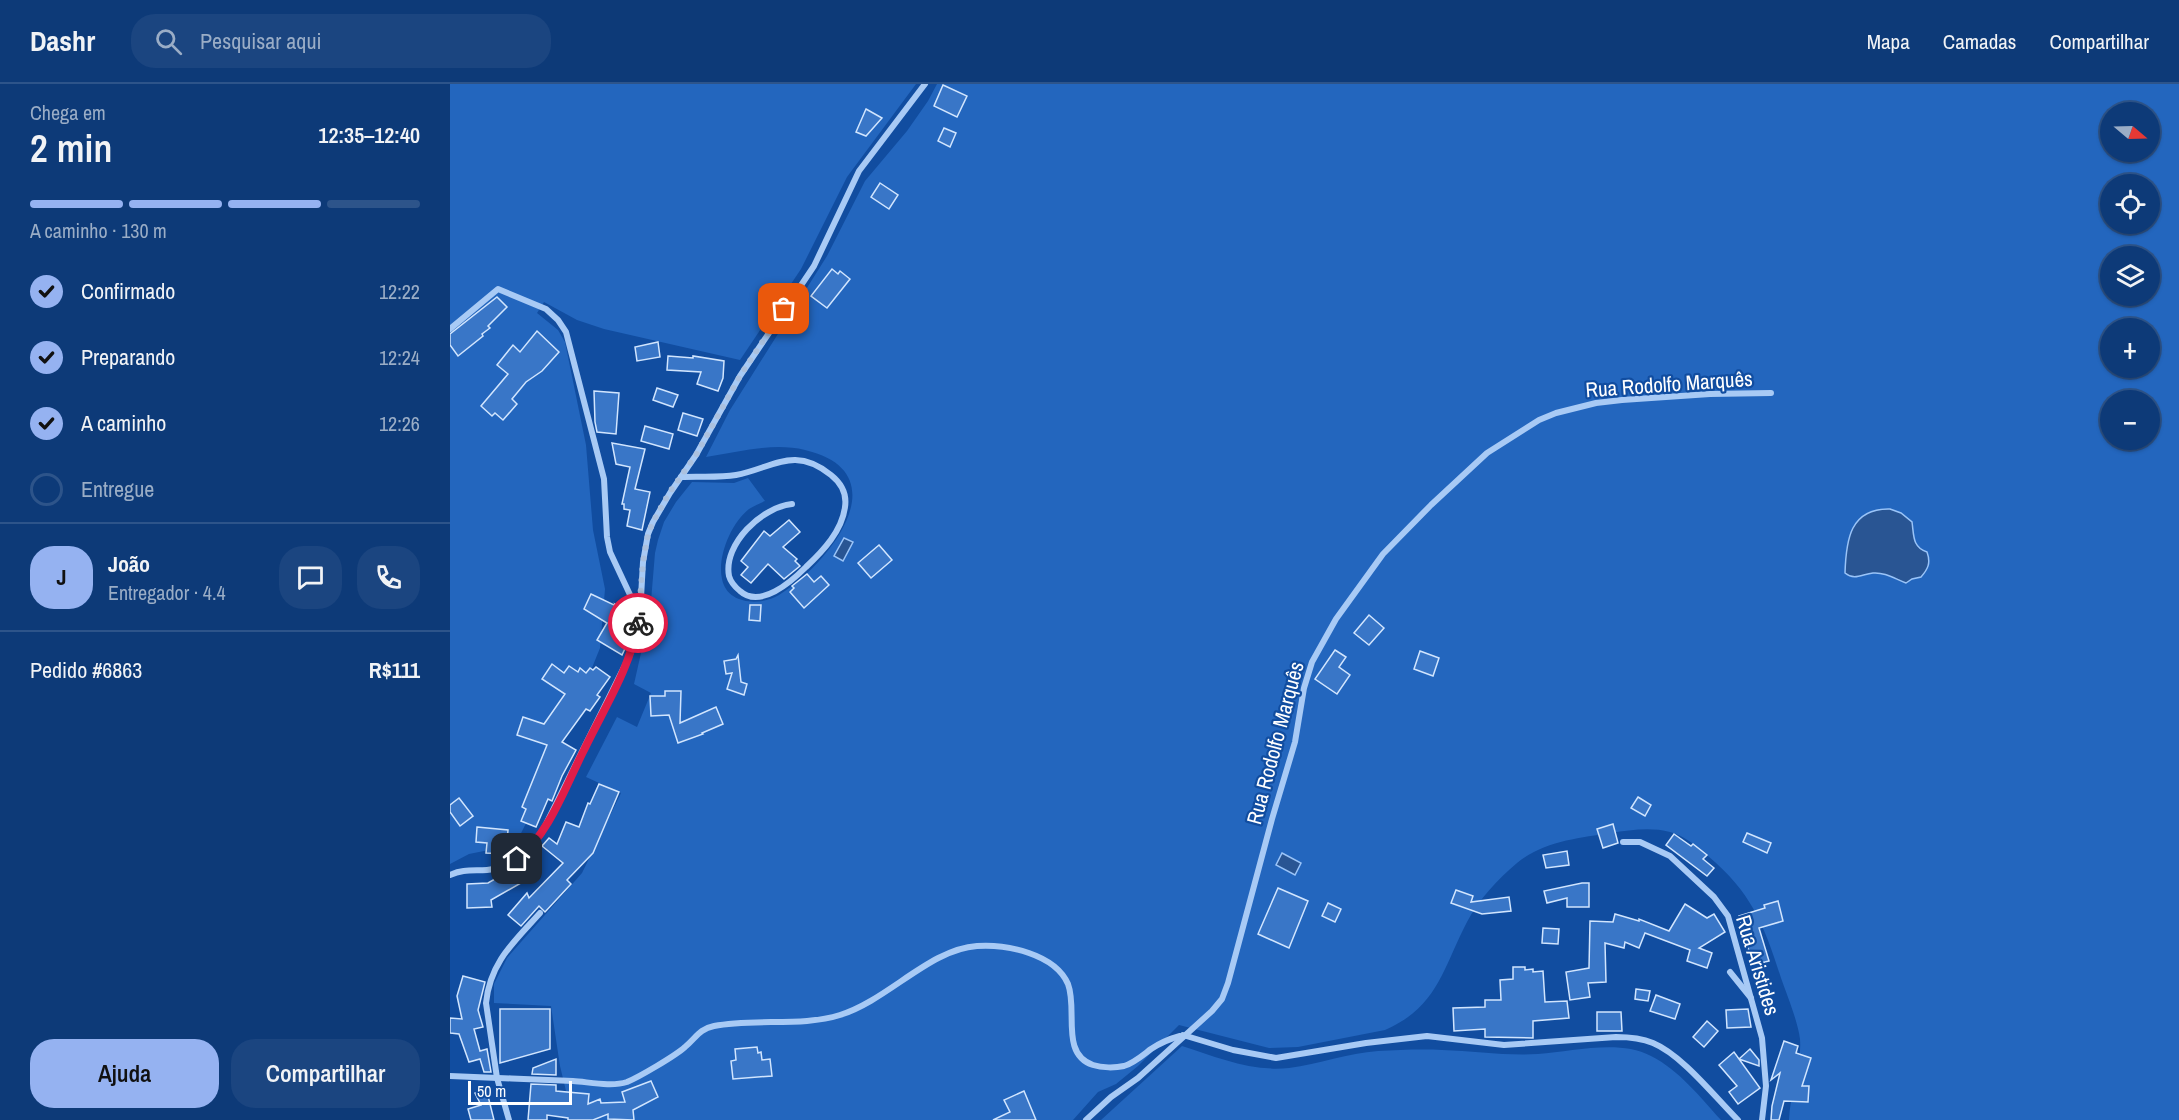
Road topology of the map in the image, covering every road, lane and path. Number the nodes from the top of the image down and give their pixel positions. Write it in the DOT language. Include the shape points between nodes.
graph roads {
  1 [pos="925,84"];
  2 [pos="450,329"];
  3 [pos="1772,393"];
  4 [pos="681,477"];
  5 [pos="792,504"];
  6 [pos="640,615"];
  7 [pos="1623,842"];
  8 [pos="450,875"];
  9 [pos="540,913"];
  10 [pos="1730,972"];
  11 [pos="1753,1001"];
  12 [pos="1183,1035"];
  13 [pos="450,1076"];
  14 [pos="496,1078"];
  15 [pos="509,1120"];
  16 [pos="1086,1120"];
  17 [pos="1738,1120"];
  18 [pos="1762,1120"];
  1 -- 4 [label="street" via="859,171 814,266 740,376"];
  2 -- 6 [label="street" via="498,289 546,309 562,325 570,342 600,460 610,552"];
  3 -- 12 [label="street, Rua Rodolfo Marquês" via="1596,403 1539,420 1487,453 1383,554 1336,619 1312,662 1295,742 1228,983 1217,1005"];
  4 -- 5 [label="street" via="736,475 796,460 822,469 841,486 845,494 844,516 819,555 770,594 749,597 732,584 729,575 733,552 751,524 772,509"];
  4 -- 6 [label="street" via="648,534"];
  6 -- 8 [label="street" via="630,655 546,826 512,862 491,870 466,870"];
  7 -- 11 [label="street, Rua Aristides" via="1640,842 1670,856 1714,897 1728,916"];
  9 -- 14 [label="street" via="500,958 488,986 486,1003"];
  10 -- 11 [label="street"];
  11 -- 18 [label="street, Rua Aristides" via="1765,1058"];
  12 -- 14 [label="street" via="1167,1040 1125,1066 1098,1067 1085,1063 1075,1049 1073,1004 1062,973 1036,956 976,946 946,953 887,992 839,1015 741,1022 703,1029 685,1047 625,1083"];
  12 -- 16 [label="street, Rua Rodolfo Marquês"];
  12 -- 17 [label="street" via="1276,1058 1427,1036 1504,1045 1636,1038 1661,1047 1679,1060"];
  13 -- 14 [label="street"];
  14 -- 15 [label="street"];
}
